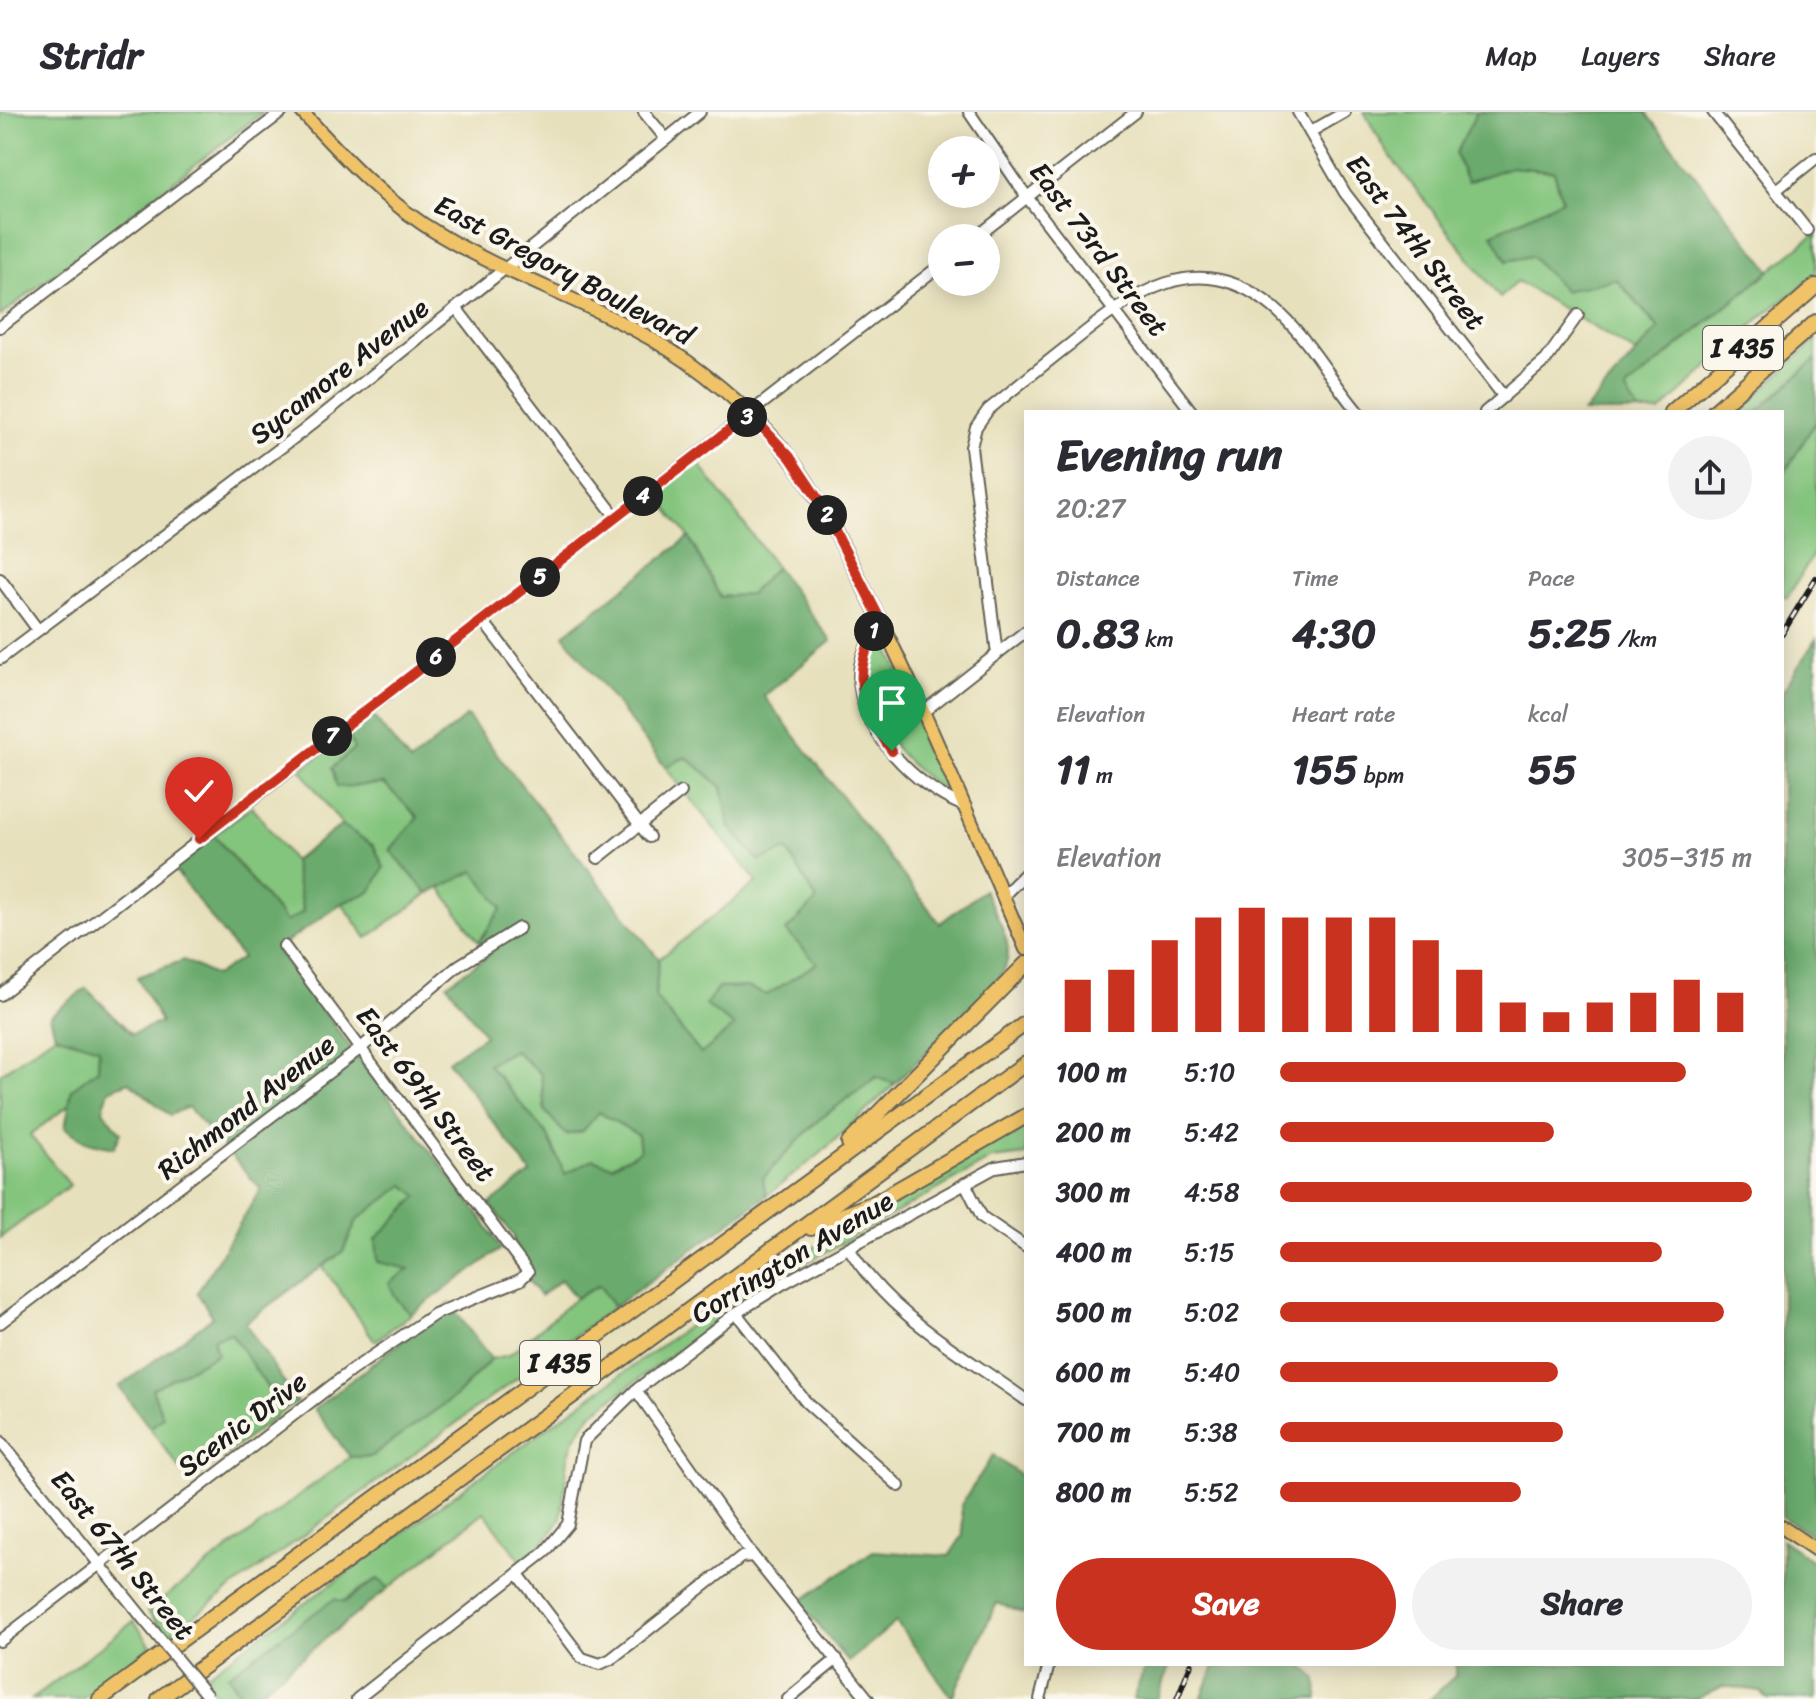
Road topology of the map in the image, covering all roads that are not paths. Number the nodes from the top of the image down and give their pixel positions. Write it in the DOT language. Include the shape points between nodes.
graph roads {
  1 [pos="282,112"];
  2 [pos="302,112"];
  3 [pos="644,112"];
  4 [pos="700,112"];
  5 [pos="969,112"];
  6 [pos="1136,112"];
  7 [pos="1298,112"];
  8 [pos="1345,112"];
  9 [pos="1713,112"];
  10 [pos="1310,132"];
  11 [pos="666,139"];
  12 [pos="1816,158"];
  13 [pos="1776,190"];
  14 [pos="1027,197"];
  15 [pos="993,224"];
  16 [pos="1807,230"];
  17 [pos="507,268"];
  18 [pos="928,275"];
  19 [pos="1816,286"];
  20 [pos="457,309"];
  21 [pos="1114,309"];
  22 [pos="1578,315"];
  23 [pos="1816,322"];
  24 [pos="0,327"];
  25 [pos="1504,397"];
  26 [pos="1190,410"];
  27 [pos="1356,410"];
  28 [pos="1488,410"];
  29 [pos="1674,410"];
  30 [pos="1716,410"];
  31 [pos="750,414"];
  32 [pos="616,517"];
  33 [pos="0,579"];
  34 [pos="880,619"];
  35 [pos="483,621"];
  36 [pos="38,630"];
  37 [pos="1024,633"];
  38 [pos="997,654"];
  39 [pos="0,659"];
  40 [pos="923,712"];
  41 [pos="681,792"];
  42 [pos="962,805"];
  43 [pos="639,825"];
  44 [pos="649,837"];
  45 [pos="598,858"];
  46 [pos="1024,875"];
  47 [pos="1003,896"];
  48 [pos="519,928"];
  49 [pos="1024,944"];
  50 [pos="284,946"];
  51 [pos="1024,966"];
  52 [pos="0,995"];
  53 [pos="1023,1025"];
  54 [pos="361,1048"];
  55 [pos="1024,1064"];
  56 [pos="1024,1117"];
  57 [pos="1024,1162"];
  58 [pos="823,1171"];
  59 [pos="965,1183"];
  60 [pos="789,1237"];
  61 [pos="1024,1246"];
  62 [pos="849,1248"];
  63 [pos="528,1272"];
  64 [pos="736,1313"];
  65 [pos="0,1323"];
  66 [pos="636,1390"];
  67 [pos="1024,1399"];
  68 [pos="0,1441"];
  69 [pos="899,1486"];
  70 [pos="1784,1528"];
  71 [pos="1816,1550"];
  72 [pos="753,1556"];
  73 [pos="99,1563"];
  74 [pos="518,1574"];
  75 [pos="0,1641"];
  76 [pos="837,1659"];
  77 [pos="1048,1666"];
  78 [pos="209,1698"];
  79 [pos="100,1699"];
  80 [pos="159,1699"];
  81 [pos="357,1699"];
  82 [pos="788,1699"];
  83 [pos="868,1699"];
  84 [pos="1040,1699"];
  1 -- 24 [label="street"];
  2 -- 17 [label="main road, East Gregory Boulevard" via="393,203 442,236"];
  3 -- 11 [label="street"];
  4 -- 11 [label="street, Sycamore Avenue"];
  5 -- 14 [label="street, East 73rd Street"];
  6 -- 14 [label="street"];
  7 -- 10 [label="street, East 74th Street"];
  8 -- 10 [label="street"];
  9 -- 13 [label="street"];
  10 -- 25 [label="street, East 74th Street" via="1345,193"];
  11 -- 17 [label="street, Sycamore Avenue"];
  12 -- 13 [label="street"];
  13 -- 16 [label="street"];
  14 -- 15 [label="street"];
  14 -- 21 [label="street, East 73rd Street"];
  17 -- 20 [label="street, Sycamore Avenue"];
  17 -- 31 [label="main road, East Gregory Boulevard" via="654,340"];
  18 -- 31 [label="street"];
  19 -- 29 [label="highway, I 435"];
  20 -- 32 [label="street"];
  20 -- 36 [label="street, Sycamore Avenue"];
  21 -- 26 [label="street, East 73rd Street"];
  21 -- 27 [label="street" via="1164,283 1232,284 1288,322"];
  21 -- 38 [label="street" via="988,410 976,427 971,447"];
  22 -- 25 [label="street" via="1546,360"];
  23 -- 30 [label="highway, I 435"];
  25 -- 28 [label="street"];
  31 -- 32 [label="street"];
  31 -- 34 [label="main road, East Gregory Boulevard" via="790,457 820,502"];
  32 -- 35 [label="street"];
  33 -- 36 [label="street"];
  34 -- 40 [label="main road, East Gregory Boulevard"];
  34 -- 42 [label="street" via="864,650 859,677 868,714 908,772"];
  35 -- 43 [label="street"];
  35 -- 52 [label="street"];
  36 -- 39 [label="street, Sycamore Avenue"];
  37 -- 38 [label="street"];
  38 -- 40 [label="street"];
  40 -- 42 [label="main road, East Gregory Boulevard"];
  41 -- 43 [label="street"];
  42 -- 47 [label="main road, East Gregory Boulevard"];
  43 -- 44 [label="street"];
  43 -- 45 [label="street"];
  46 -- 47 [label="street"];
  47 -- 49 [label="main road, East Gregory Boulevard"];
  48 -- 54 [label="street, Richmond Avenue" via="458,966"];
  50 -- 54 [label="street, East 69th Street"];
  51 -- 58 [label="highway"];
  53 -- 58 [label="highway, I 435"];
  54 -- 63 [label="street, East 69th Street"];
  54 -- 65 [label="street, Richmond Avenue"];
  55 -- 60 [label="highway, I 435"];
  56 -- 60 [label="highway" via="876,1202"];
  57 -- 59 [label="street, Corrington Avenue" via="996,1167"];
  58 -- 79 [label="highway, I 435"];
  59 -- 61 [label="street" via="982,1217"];
  59 -- 62 [label="street, Corrington Avenue"];
  60 -- 80 [label="highway, I 435"];
  62 -- 64 [label="street, Corrington Avenue"];
  62 -- 67 [label="street" via="864,1275 889,1300"];
  63 -- 73 [label="street, Scenic Drive" via="435,1314 352,1370"];
  64 -- 66 [label="street, Corrington Avenue"];
  64 -- 69 [label="street" via="806,1402"];
  66 -- 72 [label="street"];
  66 -- 74 [label="street, Corrington Avenue" via="584,1441 568,1524"];
  68 -- 73 [label="street, East 67th Street"];
  70 -- 71 [label="main road"];
  72 -- 74 [label="street" via="741,1557 611,1659 595,1663 582,1658"];
  72 -- 76 [label="street"];
  73 -- 75 [label="street, Scenic Drive"];
  73 -- 78 [label="street, East 67th Street, bridge"];
  74 -- 81 [label="street, Corrington Avenue"];
  76 -- 82 [label="street"];
  76 -- 83 [label="street"];
  77 -- 84 [label="street"];
}
